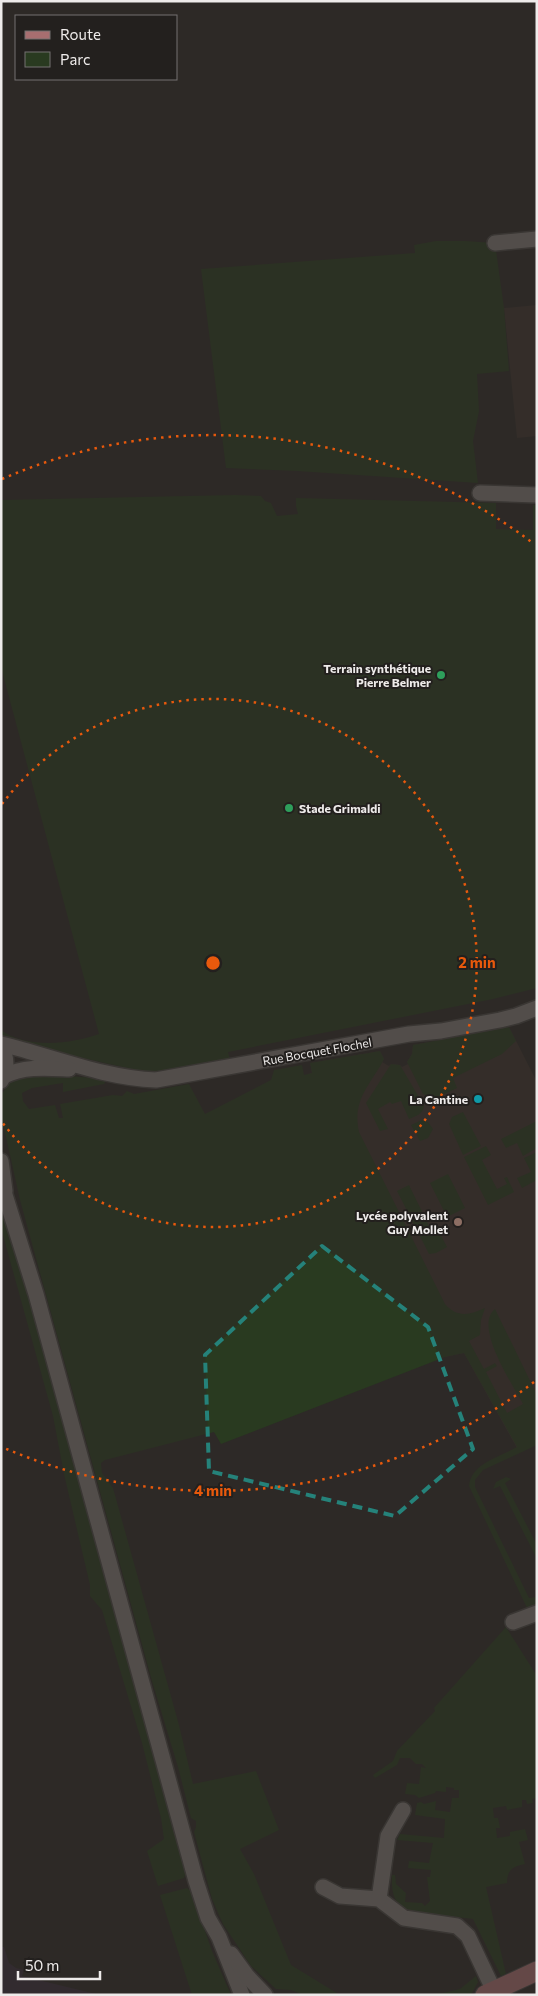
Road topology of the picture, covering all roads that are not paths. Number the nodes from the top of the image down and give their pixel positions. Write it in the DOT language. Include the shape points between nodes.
graph roads {
  1 [pos="537,239"];
  2 [pos="495,243"];
  3 [pos="480,493"];
  4 [pos="537,495"];
  5 [pos="537,1008"];
  6 [pos="1,1044"];
  7 [pos="95,1070"];
  8 [pos="3,1078"];
  9 [pos="1,1161"];
  10 [pos="3,1186"];
  11 [pos="537,1613"];
  12 [pos="513,1622"];
  13 [pos="403,1810"];
  14 [pos="323,1887"];
  15 [pos="379,1899"];
  16 [pos="219,1937"];
  17 [pos="537,1971"];
  18 [pos="537,1980"];
  19 [pos="495,1994"];
  20 [pos="242,1995"];
  21 [pos="265,1995"];
  1 -- 2 [label="street"];
  3 -- 4 [label="street"];
  5 -- 7 [label="street, Rue Bocquet Flochel" via="500,1020 165,1078 145,1079"];
  6 -- 7 [label="street, Rue Bocquet Flochel"];
  6 -- 8 [label="street" via="6,1065"];
  7 -- 8 [label="street, Rue Bocquet Flochel" via="38,1068 17,1070"];
  9 -- 10 [label="street"];
  10 -- 16 [label="street" via="36,1294 196,1881 208,1918"];
  11 -- 12 [label="street"];
  13 -- 15 [label="street" via="388,1836"];
  14 -- 15 [label="street" via="340,1896"];
  15 -- 19 [label="street" via="404,1918 456,1926 468,1936"];
  16 -- 20 [label="street"];
  16 -- 21 [label="street"];
  17 -- 19 [label="main road"];
  18 -- 19 [label="main road"];
}
